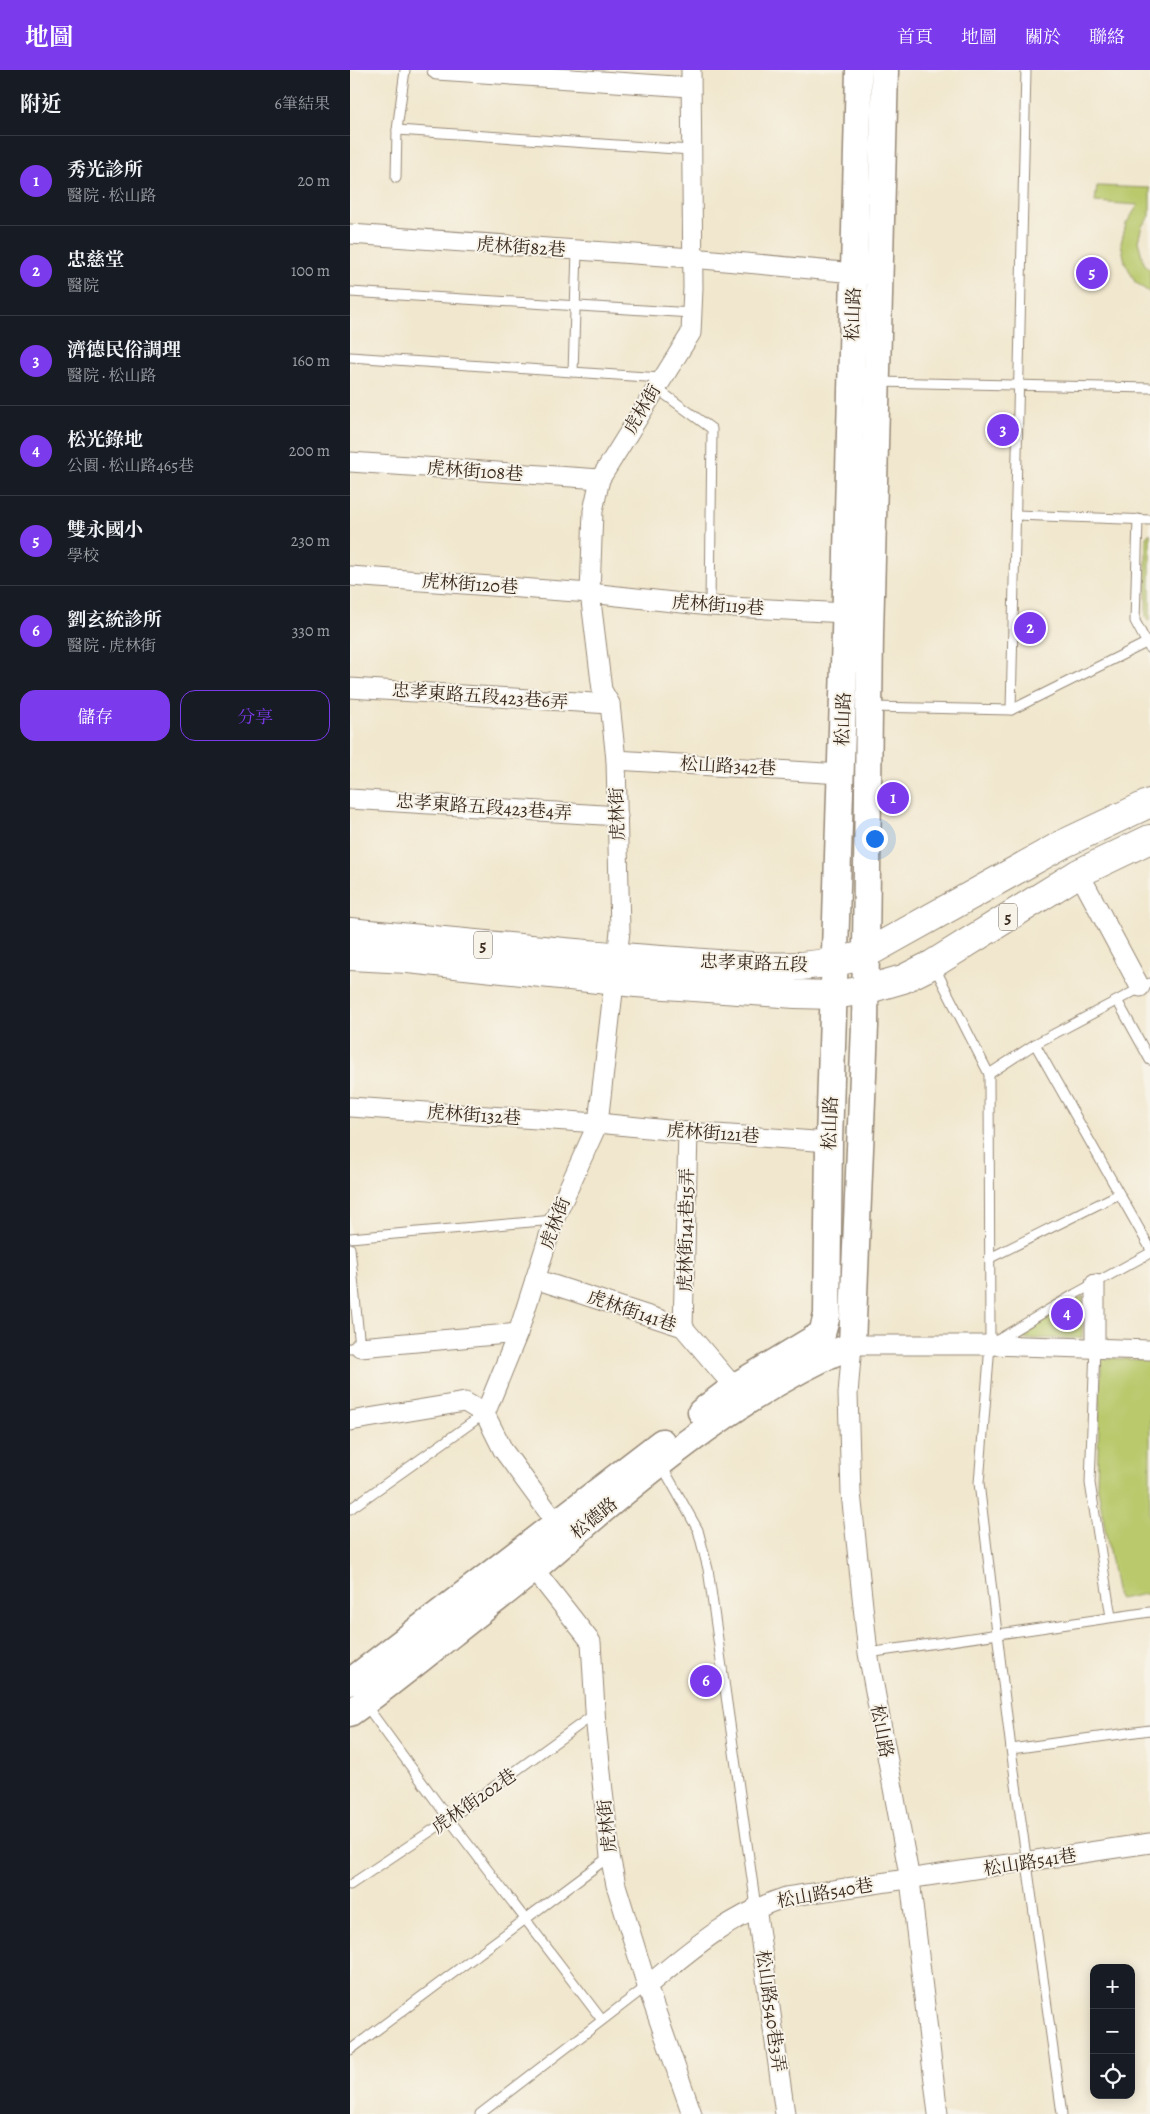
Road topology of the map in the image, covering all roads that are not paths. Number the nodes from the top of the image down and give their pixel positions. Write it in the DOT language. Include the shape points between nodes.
graph roads {
  1 [pos="404,70"];
  2 [pos="437,70"];
  3 [pos="859,70"];
  4 [pos="885,70"];
  5 [pos="1026,70"];
  6 [pos="464,71"];
  7 [pos="510,73"];
  8 [pos="690,78"];
  9 [pos="397,130"];
  10 [pos="691,150"];
  11 [pos="396,178"];
  12 [pos="350,234"];
  13 [pos="577,251"];
  14 [pos="692,258"];
  15 [pos="861,273"];
  16 [pos="350,292"];
  17 [pos="575,306"];
  18 [pos="692,313"];
  19 [pos="350,357"];
  20 [pos="573,372"];
  21 [pos="877,382"];
  22 [pos="658,383"];
  23 [pos="1019,385"];
  24 [pos="1150,388"];
  25 [pos="350,462"];
  26 [pos="600,479"];
  27 [pos="1016,515"];
  28 [pos="1138,519"];
  29 [pos="1150,520"];
  30 [pos="350,576"];
  31 [pos="590,592"];
  32 [pos="710,606"];
  33 [pos="846,613"];
  34 [pos="1149,644"];
  35 [pos="350,688"];
  36 [pos="610,704"];
  37 [pos="870,707"];
  38 [pos="1011,710"];
  39 [pos="616,760"];
  40 [pos="841,774"];
  41 [pos="350,799"];
  42 [pos="1150,803"];
  43 [pos="618,816"];
  44 [pos="1150,839"];
  45 [pos="1078,873"];
  46 [pos="350,932"];
  47 [pos="864,955"];
  48 [pos="350,956"];
  49 [pos="835,964"];
  50 [pos="933,964"];
  51 [pos="615,969"];
  52 [pos="1145,985"];
  53 [pos="865,990"];
  54 [pos="834,994"];
  55 [pos="1118,1002"];
  56 [pos="1035,1044"];
  57 [pos="1150,1060"];
  58 [pos="989,1074"];
  59 [pos="350,1107"];
  60 [pos="598,1123"];
  61 [pos="688,1132"];
  62 [pos="829,1142"];
  63 [pos="1119,1194"];
  64 [pos="554,1220"];
  65 [pos="350,1238"];
  66 [pos="350,1248"];
  67 [pos="1150,1248"];
  68 [pos="1150,1253"];
  69 [pos="990,1258"];
  70 [pos="535,1278"];
  71 [pos="1095,1284"];
  72 [pos="683,1327"];
  73 [pos="518,1333"];
  74 [pos="822,1334"];
  75 [pos="852,1345"];
  76 [pos="990,1345"];
  77 [pos="355,1347"];
  78 [pos="1095,1347"];
  79 [pos="1150,1350"];
  80 [pos="734,1386"];
  81 [pos="484,1414"];
  82 [pos="350,1421"];
  83 [pos="661,1464"];
  84 [pos="350,1509"];
  85 [pos="562,1530"];
  86 [pos="527,1560"];
  87 [pos="1150,1612"];
  88 [pos="1110,1617"];
  89 [pos="996,1635"];
  90 [pos="868,1653"];
  91 [pos="350,1681"];
  92 [pos="357,1708"];
  93 [pos="596,1713"];
  94 [pos="1150,1730"];
  95 [pos="1011,1749"];
  96 [pos="449,1819"];
  97 [pos="1150,1843"];
  98 [pos="610,1856"];
  99 [pos="1027,1863"];
  100 [pos="910,1880"];
  101 [pos="350,1885"];
  102 [pos="756,1907"];
  103 [pos="524,1918"];
  104 [pos="647,1986"];
  105 [pos="602,2020"];
  106 [pos="350,2050"];
  107 [pos="480,2114"];
  108 [pos="692,2114"];
  109 [pos="785,2114"];
  110 [pos="938,2114"];
  111 [pos="1062,2114"];
  1 -- 9 [label="lane"];
  2 -- 6 [label="street"];
  3 -- 15 [label="main road, 松山路"];
  4 -- 21 [label="main road, 松山路"];
  5 -- 23 [label="lane"];
  6 -- 7 [label="street"];
  7 -- 8 [label="street"];
  8 -- 10 [label="street, 虎林街"];
  9 -- 10 [label="lane"];
  9 -- 11 [label="lane"];
  10 -- 14 [label="street, 虎林街"];
  12 -- 13 [label="street, 虎林街82巷"];
  13 -- 14 [label="street, 虎林街82巷"];
  13 -- 17 [label="lane"];
  14 -- 15 [label="street, 虎林街82巷"];
  14 -- 18 [label="street, 虎林街"];
  15 -- 33 [label="main road, 松山路"];
  16 -- 17 [label="lane"];
  17 -- 18 [label="lane"];
  17 -- 20 [label="lane"];
  18 -- 22 [label="street, 虎林街" via="690,333"];
  19 -- 20 [label="lane"];
  20 -- 22 [label="lane"];
  21 -- 23 [label="lane"];
  21 -- 37 [label="main road, 松山路"];
  22 -- 26 [label="street, 虎林街"];
  22 -- 32 [label="lane" via="712,429"];
  23 -- 24 [label="lane"];
  23 -- 27 [label="lane"];
  25 -- 26 [label="street, 虎林街108巷"];
  26 -- 31 [label="street, 虎林街" via="593,511"];
  27 -- 28 [label="lane"];
  27 -- 38 [label="lane"];
  28 -- 29 [label="lane"];
  28 -- 34 [label="lane" via="1135,620"];
  30 -- 31 [label="street, 虎林街120巷"];
  31 -- 32 [label="street, 虎林街119巷"];
  31 -- 36 [label="street, 虎林街" via="602,690"];
  32 -- 33 [label="street, 虎林街119巷"];
  33 -- 40 [label="main road, 松山路"];
  34 -- 38 [label="lane"];
  35 -- 36 [label="street, 忠孝東路五段423巷6弄"];
  36 -- 39 [label="street, 虎林街"];
  37 -- 38 [label="lane"];
  37 -- 47 [label="main road, 松山路"];
  39 -- 40 [label="street, 松山路342巷"];
  39 -- 43 [label="street, 虎林街"];
  40 -- 49 [label="main road, 松山路"];
  41 -- 43 [label="street, 忠孝東路五段423巷4弄"];
  42 -- 47 [label="main road, 忠孝東路五段 / 5" via="1064,844"];
  43 -- 51 [label="street, 虎林街" via="620,931"];
  44 -- 45 [label="main road, 忠孝東路五段 / 5"];
  45 -- 50 [label="main road, 忠孝東路五段 / 5"];
  45 -- 52 [label="street"];
  46 -- 51 [label="main road, 忠孝東路五段 / 5"];
  47 -- 49 [label="main road, 忠孝東路五段 / 5"];
  47 -- 53 [label="main road, 松山路"];
  48 -- 51 [label="main road, 忠孝東路五段 / 5"];
  49 -- 51 [label="main road, 忠孝東路五段 / 5" via="785,968"];
  49 -- 54 [label="main road, 松山路"];
  50 -- 53 [label="main road, 忠孝東路五段 / 5" via="903,979"];
  50 -- 58 [label="lane"];
  51 -- 54 [label="main road, 忠孝東路五段 / 5" via="795,994"];
  51 -- 60 [label="street, 虎林街"];
  52 -- 55 [label="lane"];
  53 -- 54 [label="main road, 忠孝東路五段 / 5"];
  53 -- 75 [label="main road, 松山路"];
  54 -- 62 [label="main road, 松山路"];
  55 -- 56 [label="lane"];
  55 -- 57 [label="lane"];
  56 -- 58 [label="lane"];
  56 -- 63 [label="lane"];
  58 -- 69 [label="lane"];
  59 -- 60 [label="street, 虎林街132巷"];
  60 -- 61 [label="street, 虎林街121巷"];
  60 -- 64 [label="street, 虎林街"];
  61 -- 62 [label="street, 虎林街121巷"];
  61 -- 72 [label="street, 虎林街141巷15弄"];
  62 -- 74 [label="main road, 松山路" via="827,1315"];
  63 -- 67 [label="lane"];
  63 -- 69 [label="lane"];
  64 -- 65 [label="lane"];
  64 -- 70 [label="street, 虎林街"];
  66 -- 77 [label="lane"];
  68 -- 71 [label="lane"];
  69 -- 76 [label="lane"];
  70 -- 72 [label="street, 虎林街141巷"];
  70 -- 73 [label="street, 虎林街"];
  71 -- 76 [label="lane"];
  71 -- 78 [label="street"];
  72 -- 80 [label="street, 虎林街141巷"];
  73 -- 77 [label="street"];
  73 -- 81 [label="street, 虎林街"];
  74 -- 75 [label="main road"];
  74 -- 80 [label="main road, 松德路"];
  75 -- 76 [label="street"];
  75 -- 83 [label="main road, 松德路" via="815,1361 738,1407"];
  75 -- 90 [label="street, 松山路" via="848,1394 851,1493"];
  76 -- 78 [label="street"];
  76 -- 89 [label="lane" via="979,1483"];
  78 -- 79 [label="street"];
  78 -- 88 [label="lane" via="1090,1484"];
  80 -- 85 [label="main road, 松德路"];
  81 -- 82 [label="street" via="465,1402"];
  81 -- 84 [label="lane"];
  81 -- 85 [label="street" via="503,1450"];
  83 -- 85 [label="main road, 松德路"];
  83 -- 102 [label="lane" via="698,1530 708,1568"];
  85 -- 86 [label="main road, 松德路"];
  86 -- 91 [label="main road, 松德路"];
  86 -- 92 [label="main road, 松德路"];
  86 -- 93 [label="street, 虎林街" via="591,1642"];
  87 -- 88 [label="lane"];
  88 -- 89 [label="lane"];
  89 -- 90 [label="lane"];
  89 -- 95 [label="lane"];
  90 -- 100 [label="street, 松山路"];
  91 -- 92 [label="street"];
  92 -- 96 [label="lane"];
  93 -- 96 [label="lane, 虎林街202巷"];
  93 -- 98 [label="street, 虎林街"];
  94 -- 95 [label="lane"];
  95 -- 99 [label="lane"];
  96 -- 101 [label="lane, 虎林街202巷"];
  96 -- 103 [label="lane"];
  97 -- 99 [label="street, 松山路541巷"];
  98 -- 103 [label="lane"];
  98 -- 104 [label="street, 虎林街"];
  99 -- 100 [label="street, 松山路541巷"];
  99 -- 111 [label="lane"];
  100 -- 102 [label="street, 松山路540巷" via="786,1897"];
  100 -- 110 [label="street, 松山路"];
  102 -- 104 [label="street, 松山路540巷" via="711,1934"];
  102 -- 109 [label="street, 松山路540巷3弄"];
  103 -- 105 [label="lane"];
  103 -- 106 [label="lane"];
  104 -- 105 [label="lane"];
  104 -- 108 [label="street, 虎林街"];
  105 -- 107 [label="lane"];
}
